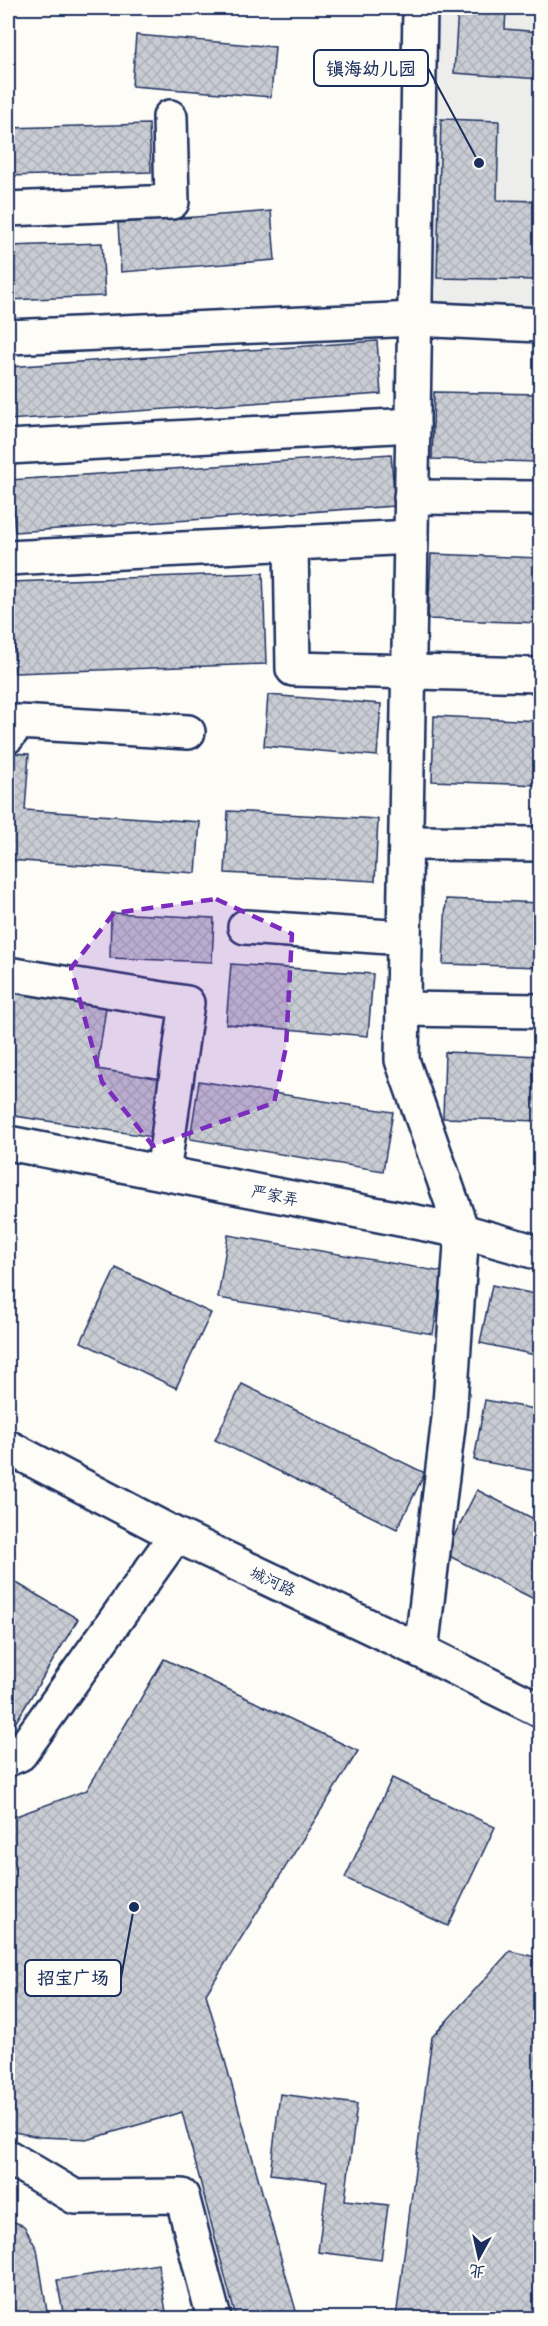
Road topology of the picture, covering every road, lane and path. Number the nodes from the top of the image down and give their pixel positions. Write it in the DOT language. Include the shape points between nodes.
graph roads {
  1 [pos="420,8"];
  2 [pos="170,117"];
  3 [pos="8,209"];
  4 [pos="415,319"];
  5 [pos="540,325"];
  6 [pos="8,337"];
  7 [pos="413,426"];
  8 [pos="8,447"];
  9 [pos="411,497"];
  10 [pos="540,498"];
  11 [pos="411,537"];
  12 [pos="291,543"];
  13 [pos="8,558"];
  14 [pos="408,670"];
  15 [pos="540,675"];
  16 [pos="188,732"];
  17 [pos="8,736"];
  18 [pos="406,843"];
  19 [pos="540,843"];
  20 [pos="245,927"];
  21 [pos="404,938"];
  22 [pos="8,974"];
  23 [pos="403,1009"];
  24 [pos="540,1011"];
  25 [pos="8,1143"];
  26 [pos="163,1173"];
  27 [pos="462,1231"];
  28 [pos="540,1253"];
  29 [pos="8,1447"];
  30 [pos="176,1535"];
  31 [pos="422,1651"];
  32 [pos="540,1710"];
  33 [pos="8,1759"];
  34 [pos="8,2157"];
  35 [pos="214,2319"];
  1 -- 4 [label="street"];
  2 -- 3 [label="street" via="172,202"];
  4 -- 5 [label="street"];
  4 -- 6 [label="street"];
  4 -- 7 [label="street"];
  7 -- 8 [label="street"];
  7 -- 9 [label="street"];
  9 -- 10 [label="street"];
  9 -- 11 [label="street"];
  11 -- 12 [label="street"];
  11 -- 14 [label="street"];
  12 -- 13 [label="street"];
  12 -- 14 [label="street" via="293,669"];
  14 -- 15 [label="street"];
  14 -- 18 [label="street"];
  16 -- 17 [label="street" via="18,722"];
  18 -- 19 [label="street"];
  18 -- 21 [label="street"];
  20 -- 21 [label="street"];
  21 -- 23 [label="street"];
  22 -- 26 [label="street" via="187,1003"];
  23 -- 24 [label="street"];
  23 -- 27 [label="street" via="402,1060"];
  25 -- 26 [label="street, 严家弄"];
  26 -- 27 [label="street, 严家弄"];
  27 -- 28 [label="street, 严家弄"];
  27 -- 31 [label="street" via="449,1418"];
  29 -- 30 [label="street, 城河路"];
  30 -- 31 [label="street, 城河路"];
  30 -- 33 [label="street" via="20,1754"];
  31 -- 32 [label="street, 城河路"];
  34 -- 35 [label="street" via="75,2197 182,2196"];
}
